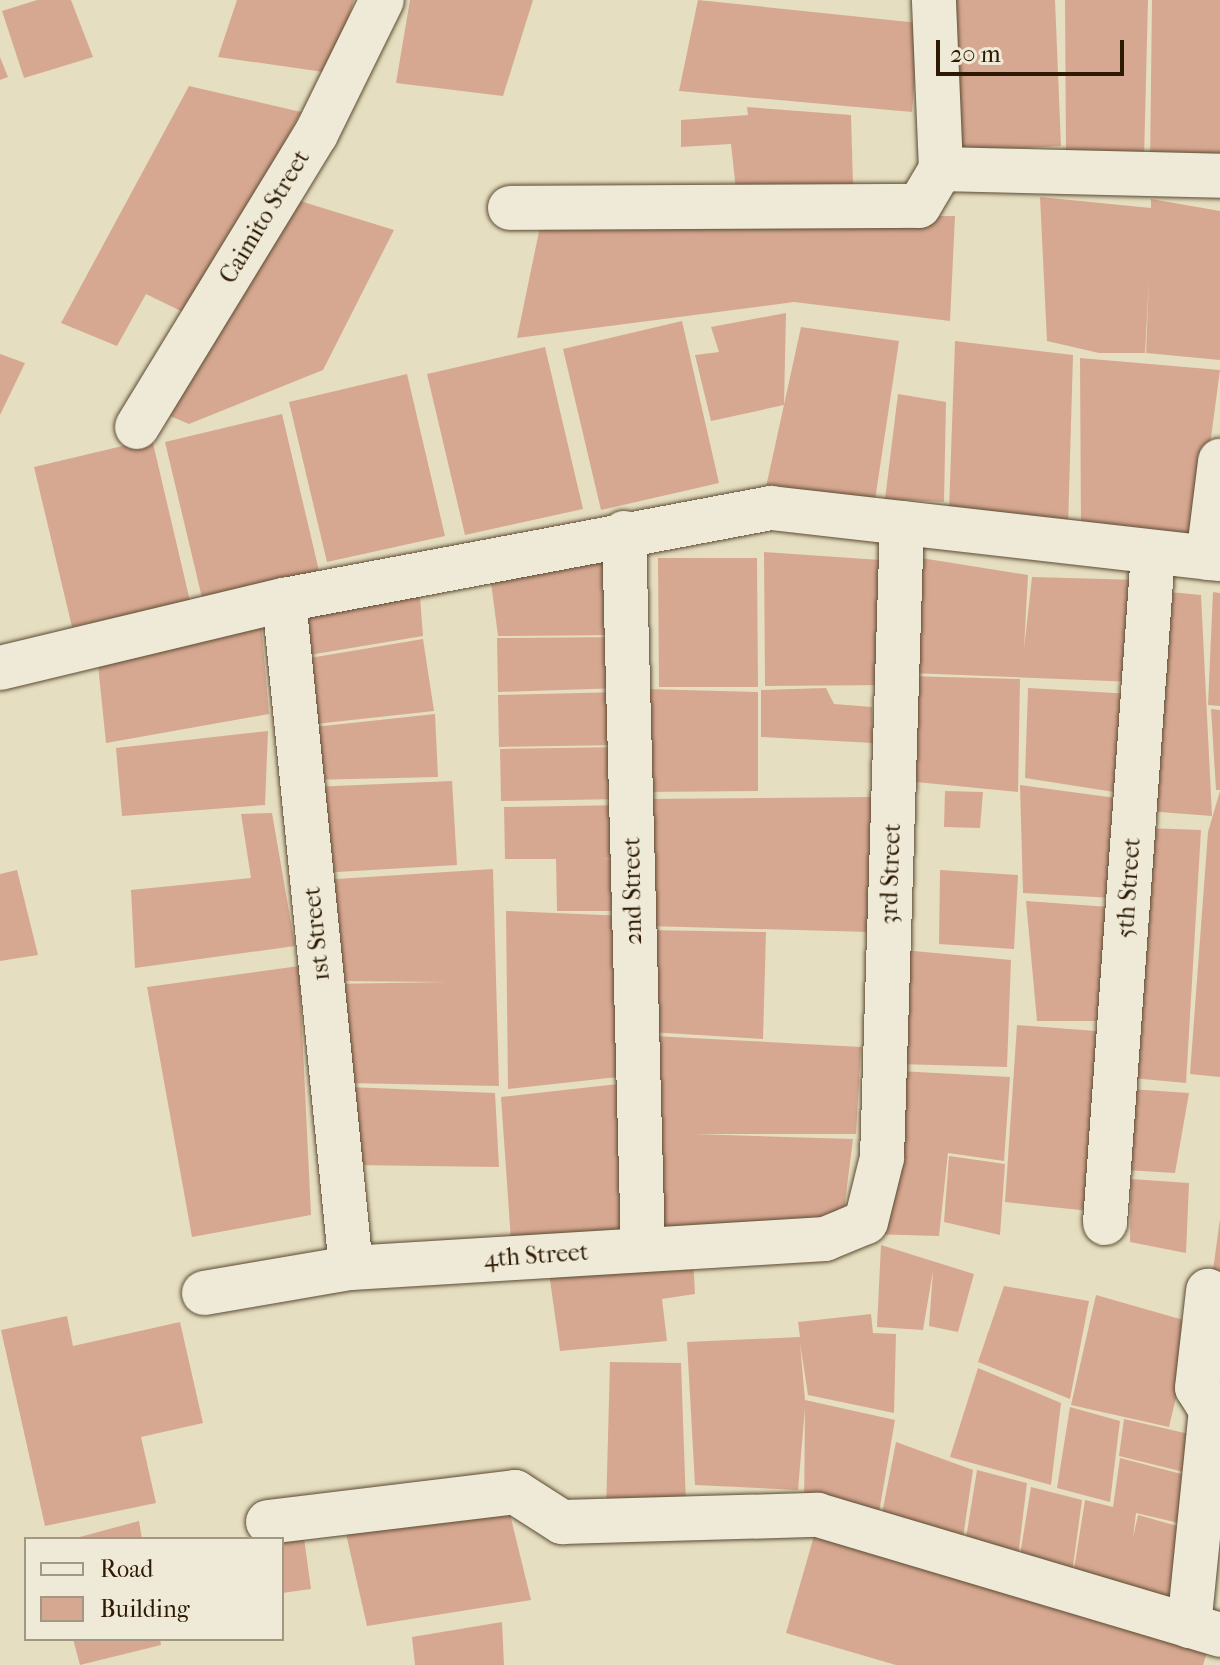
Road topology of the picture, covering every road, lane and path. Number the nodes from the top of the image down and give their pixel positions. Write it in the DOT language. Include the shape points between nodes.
graph roads {
  1 [pos="382,0"];
  2 [pos="934,0"];
  3 [pos="941,169"];
  4 [pos="1220,176"];
  5 [pos="510,208"];
  6 [pos="137,427"];
  7 [pos="1220,461"];
  8 [pos="902,523"];
  9 [pos="624,533"];
  10 [pos="1153,553"];
  11 [pos="1214,559"];
  12 [pos="284,600"];
  13 [pos="0,668"];
  14 [pos="866,1222"];
  15 [pos="1105,1223"];
  16 [pos="643,1249"];
  17 [pos="351,1268"];
  18 [pos="1208,1291"];
  19 [pos="204,1293"];
  20 [pos="268,1522"];
  21 [pos="1204,1630"];
  1 -- 6 [label="street, Caimito Street" via="316,134"];
  2 -- 3 [label="street"];
  3 -- 4 [label="street"];
  3 -- 5 [label="street" via="919,206"];
  7 -- 11 [label="street"];
  8 -- 9 [label="street" via="771,508"];
  8 -- 10 [label="street"];
  8 -- 14 [label="street, 3rd Street" via="882,1158"];
  9 -- 12 [label="street"];
  9 -- 16 [label="street, 2nd Street"];
  10 -- 11 [label="street"];
  10 -- 15 [label="street, 5th Street"];
  12 -- 13 [label="street"];
  12 -- 17 [label="street, 1st Street"];
  14 -- 16 [label="street, 4th Street" via="825,1239"];
  16 -- 17 [label="street, 4th Street"];
  17 -- 19 [label="street, 4th Street"];
  18 -- 21 [label="street" via="1197,1388 1211,1410"];
  20 -- 21 [label="street" via="515,1492 562,1522 818,1515"];
}
